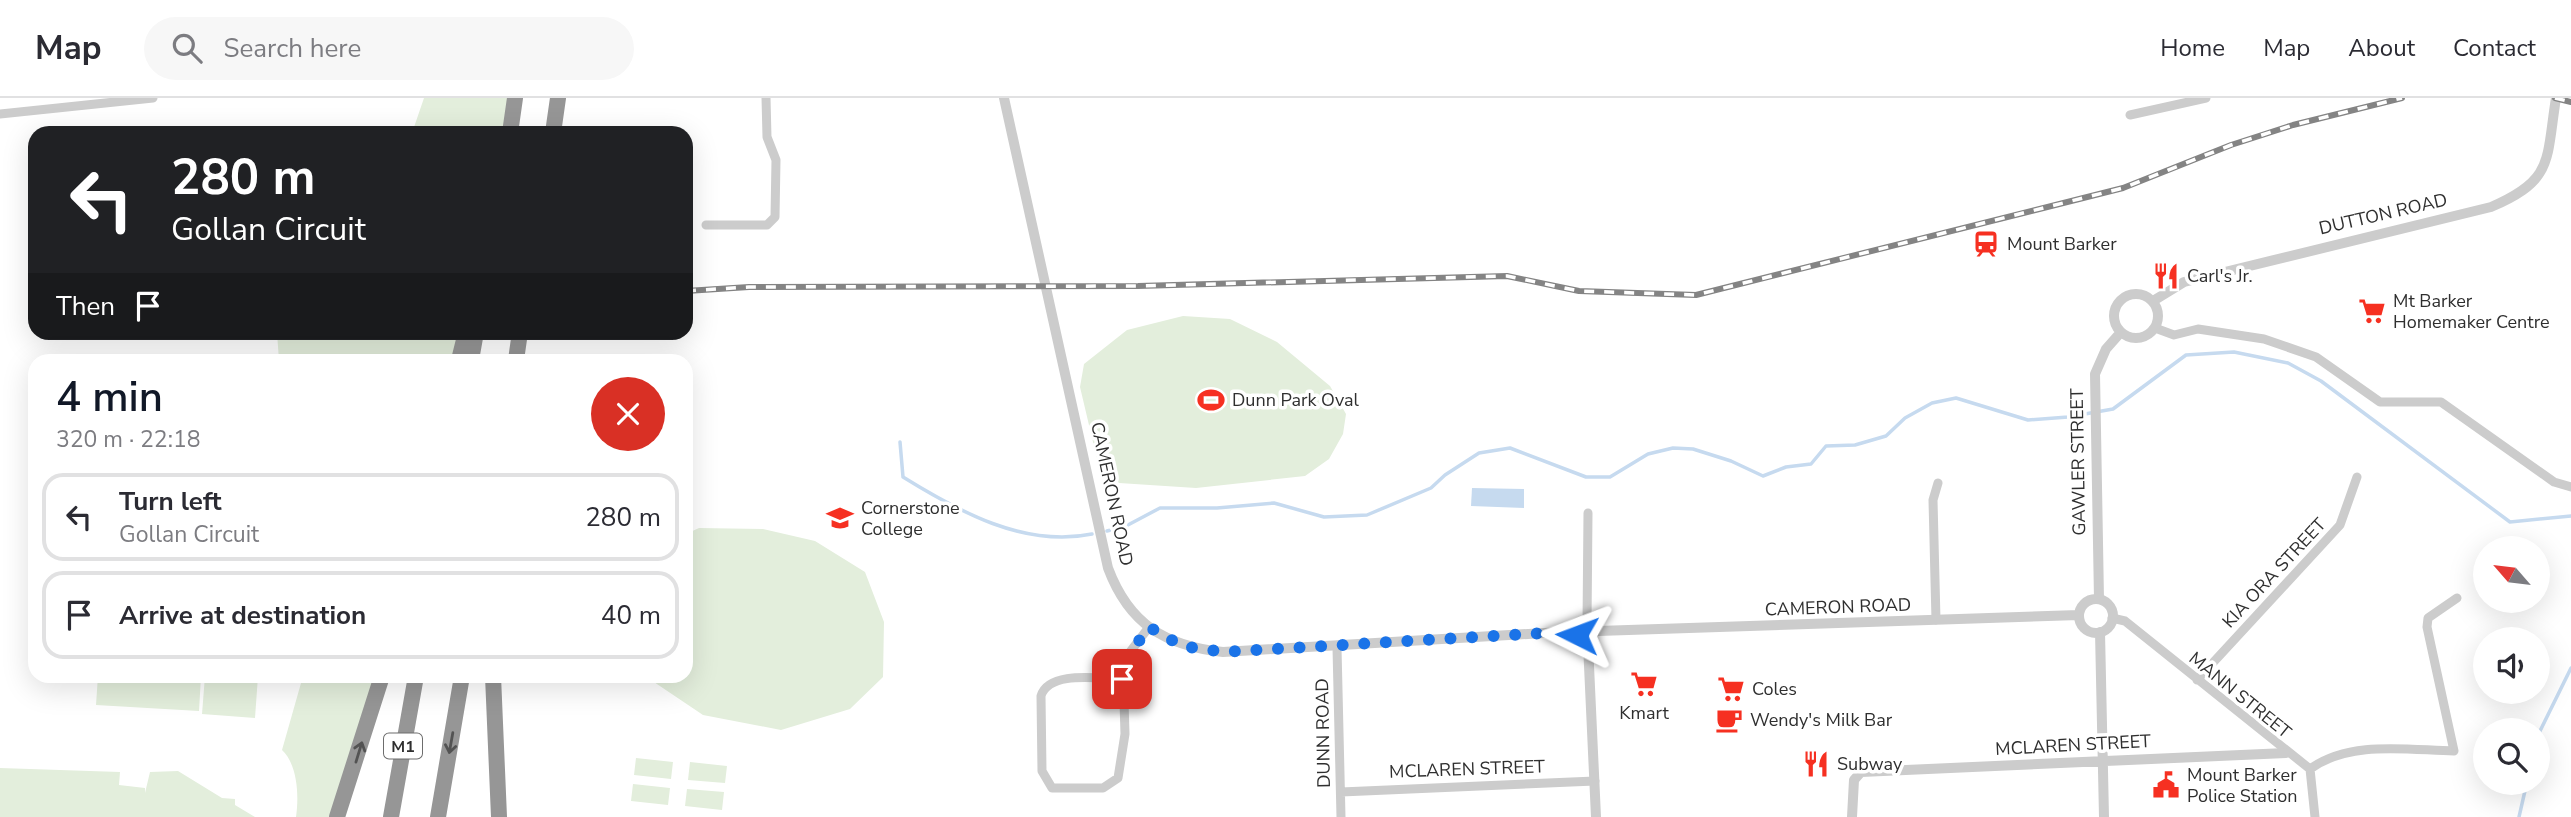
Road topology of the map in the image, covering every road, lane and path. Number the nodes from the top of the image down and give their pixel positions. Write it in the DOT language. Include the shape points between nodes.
graph roads {
  1 [pos="153,98"];
  2 [pos="515,98"];
  3 [pos="558,98"];
  4 [pos="766,98"];
  5 [pos="1004,98"];
  6 [pos="2206,98"];
  7 [pos="2556,98"];
  8 [pos="0,114"];
  9 [pos="2130,115"];
  10 [pos="511,126"];
  11 [pos="553,126"];
  12 [pos="706,225"];
  13 [pos="2152,301"];
  14 [pos="2155,328"];
  15 [pos="2121,332"];
  16 [pos="2357,477"];
  17 [pos="1938,484"];
  18 [pos="2571,487"];
  19 [pos="1588,513"];
  20 [pos="2457,598"];
  21 [pos="2099,599"];
  22 [pos="2079,615"];
  23 [pos="2112,618"];
  24 [pos="1936,620"];
  25 [pos="1587,622"];
  26 [pos="1149,627"];
  27 [pos="1577,631"];
  28 [pos="1598,631"];
  29 [pos="2100,632"];
  30 [pos="1588,644"];
  31 [pos="1337,648"];
  32 [pos="1122,679"];
  33 [pos="2197,680"];
  34 [pos="380,683"];
  35 [pos="415,683"];
  36 [pos="461,683"];
  37 [pos="493,683"];
  38 [pos="2286,753"];
  39 [pos="2103,761"];
  40 [pos="2309,769"];
  41 [pos="1595,781"];
  42 [pos="1340,792"];
  43 [pos="337,817"];
  44 [pos="391,817"];
  45 [pos="438,817"];
  46 [pos="499,817"];
  47 [pos="1341,817"];
  48 [pos="1596,817"];
  49 [pos="1853,817"];
  50 [pos="2104,817"];
  51 [pos="2315,817"];
  1 -- 8 [label="street"];
  2 -- 10 [label="highway"];
  3 -- 11 [label="highway"];
  4 -- 12 [label="street" via="766,137 776,160 775,217 767,225"];
  5 -- 26 [label="street, CAMERON ROAD" via="1117,591"];
  6 -- 9 [label="street"];
  7 -- 13 [label="street, DUTTON ROAD" via="2545,162 2539,178 2523,193 2491,207 2184,282"];
  13 -- 14 [label="street" via="2158,316"];
  13 -- 15 [label="street" via="2138,294 2122,299 2114,318"];
  14 -- 15 [label="street" via="2138,338"];
  14 -- 18 [label="street" via="2174,335 2198,330 2264,340 2316,357 2380,402 2441,402 2554,482"];
  15 -- 21 [label="street, GAWLER STREET" via="2100,359 2095,374"];
  16 -- 33 [label="street, KIA ORA STREET" via="2340,525"];
  17 -- 24 [label="street" via="1933,500"];
  19 -- 25 [label="street"];
  20 -- 40 [label="street" via="2428,618 2427,627 2454,751 2368,750 2324,759"];
  21 -- 22 [label="street" via="2088,600"];
  21 -- 23 [label="street" via="2108,605"];
  22 -- 24 [label="street, CAMERON ROAD"];
  22 -- 29 [label="street" via="2086,630"];
  23 -- 29 [label="street"];
  23 -- 33 [label="street, MANN STREET" via="2125,621"];
  24 -- 28 [label="street, CAMERON ROAD"];
  25 -- 27 [label="street"];
  25 -- 28 [label="street"];
  26 -- 31 [label="street, CAMERON ROAD" via="1175,643 1200,650"];
  26 -- 32 [label="street" via="1126,659"];
  27 -- 30 [label="street" via="1579,639"];
  27 -- 31 [label="street, CAMERON ROAD"];
  28 -- 30 [label="street" via="1595,641"];
  29 -- 39 [label="street"];
  30 -- 41 [label="street"];
  31 -- 42 [label="street, DUNN ROAD"];
  32 -- 32 [label="street" via="1055,680 1044,687 1042,771 1052,788 1103,789 1118,778 1125,734"];
  33 -- 38 [label="street, MANN STREET"];
  43 -- 34 [label="highway, one-way"];
  35 -- 44 [label="highway, M1"];
  36 -- 45 [label="highway, M1, one-way"];
  37 -- 46 [label="highway"];
  38 -- 39 [label="street, MCLAREN STREET"];
  38 -- 40 [label="street, MANN STREET"];
  39 -- 49 [label="street, MCLAREN STREET" via="1861,772 1854,780"];
  39 -- 50 [label="street"];
  40 -- 51 [label="street"];
  41 -- 42 [label="street, MCLAREN STREET"];
  41 -- 48 [label="street"];
  42 -- 47 [label="street, DUNN ROAD"];
}
